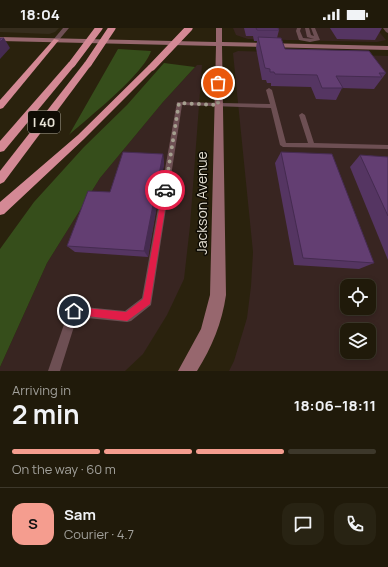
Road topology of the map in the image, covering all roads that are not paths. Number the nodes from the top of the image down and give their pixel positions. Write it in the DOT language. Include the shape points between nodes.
graph roads {
  1 [pos="66,28"];
  2 [pos="99,28"];
  3 [pos="112,28"];
  4 [pos="189,28"];
  5 [pos="219,28"];
  6 [pos="299,28"];
  7 [pos="307,28"];
  8 [pos="313,28"];
  9 [pos="386,28"];
  10 [pos="388,31"];
  11 [pos="0,39"];
  12 [pos="56,40"];
  13 [pos="318,40"];
  14 [pos="312,44"];
  15 [pos="218,45"];
  16 [pos="388,48"];
  17 [pos="269,90"];
  18 [pos="218,105"];
  19 [pos="0,106"];
  20 [pos="273,106"];
  21 [pos="302,115"];
  22 [pos="312,146"];
  23 [pos="388,147"];
  24 [pos="0,148"];
  25 [pos="0,179"];
  26 [pos="0,210"];
  27 [pos="54,371"];
  28 [pos="187,371"];
  1 -- 12 [label="street"];
  2 -- 24 [label="highway, I 40, bridge" via="72,64"];
  3 -- 25 [label="highway, I 40, bridge" via="88,64"];
  4 -- 26 [label="highway, bridge" via="81,137"];
  5 -- 15 [label="street, Jackson Avenue"];
  6 -- 14 [label="lane" via="301,39"];
  7 -- 13 [label="lane" via="309,36"];
  8 -- 13 [label="lane"];
  9 -- 10 [label="street"];
  11 -- 12 [label="street"];
  12 -- 15 [label="street"];
  12 -- 19 [label="highway"];
  13 -- 14 [label="lane"];
  14 -- 15 [label="street"];
  14 -- 16 [label="street"];
  15 -- 18 [label="street, Jackson Avenue"];
  17 -- 20 [label="lane"];
  18 -- 20 [label="lane"];
  18 -- 27 [label="lane" via="179,103 147,302 127,317 74,311"];
  18 -- 28 [label="street, Jackson Avenue" via="216,314 201,350"];
  20 -- 22 [label="lane" via="283,145"];
  21 -- 22 [label="lane"];
  22 -- 23 [label="lane"];
}
